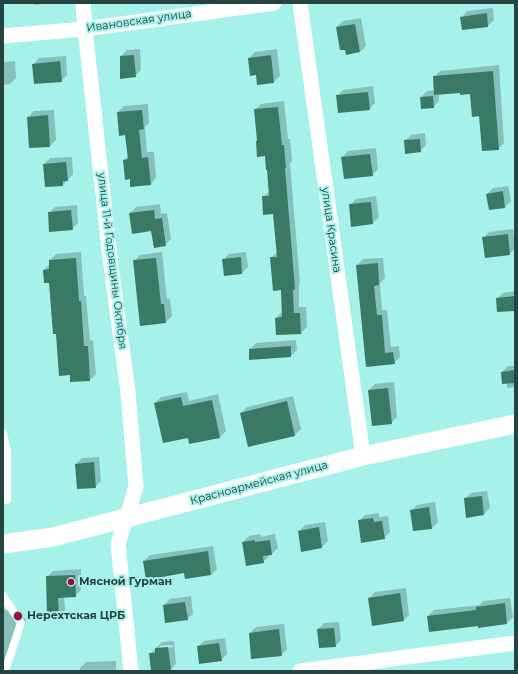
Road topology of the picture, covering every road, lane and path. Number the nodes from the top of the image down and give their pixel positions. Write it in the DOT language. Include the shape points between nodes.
graph roads {
  1 [pos="83,3"];
  2 [pos="274,3"];
  3 [pos="300,3"];
  4 [pos="85,29"];
  5 [pos="3,36"];
  6 [pos="515,424"];
  7 [pos="3,433"];
  8 [pos="363,456"];
  9 [pos="7,500"];
  10 [pos="127,518"];
  11 [pos="3,544"];
  12 [pos="3,596"];
  13 [pos="515,643"];
  14 [pos="5,671"];
  15 [pos="131,671"];
  16 [pos="300,671"];
  1 -- 4 [label="street, улица 11-й Годовщины Октября"];
  2 -- 4 [label="street, Ивановская улица"];
  3 -- 8 [label="street, улица Красина"];
  4 -- 5 [label="street, Ивановская улица"];
  4 -- 10 [label="street, улица 11-й Годовщины Октября" via="110,258 129,400 136,486"];
  6 -- 8 [label="street, Красноармейская улица"];
  7 -- 9 [label="lane" via="7,451"];
  8 -- 10 [label="street, Красноармейская улица"];
  10 -- 11 [label="street, Красноармейская улица" via="53,537"];
  10 -- 15 [label="street, улица 11-й Годовщины Октября" via="118,544"];
  12 -- 14 [label="lane" via="21,623"];
  13 -- 16 [label="street"];
}
